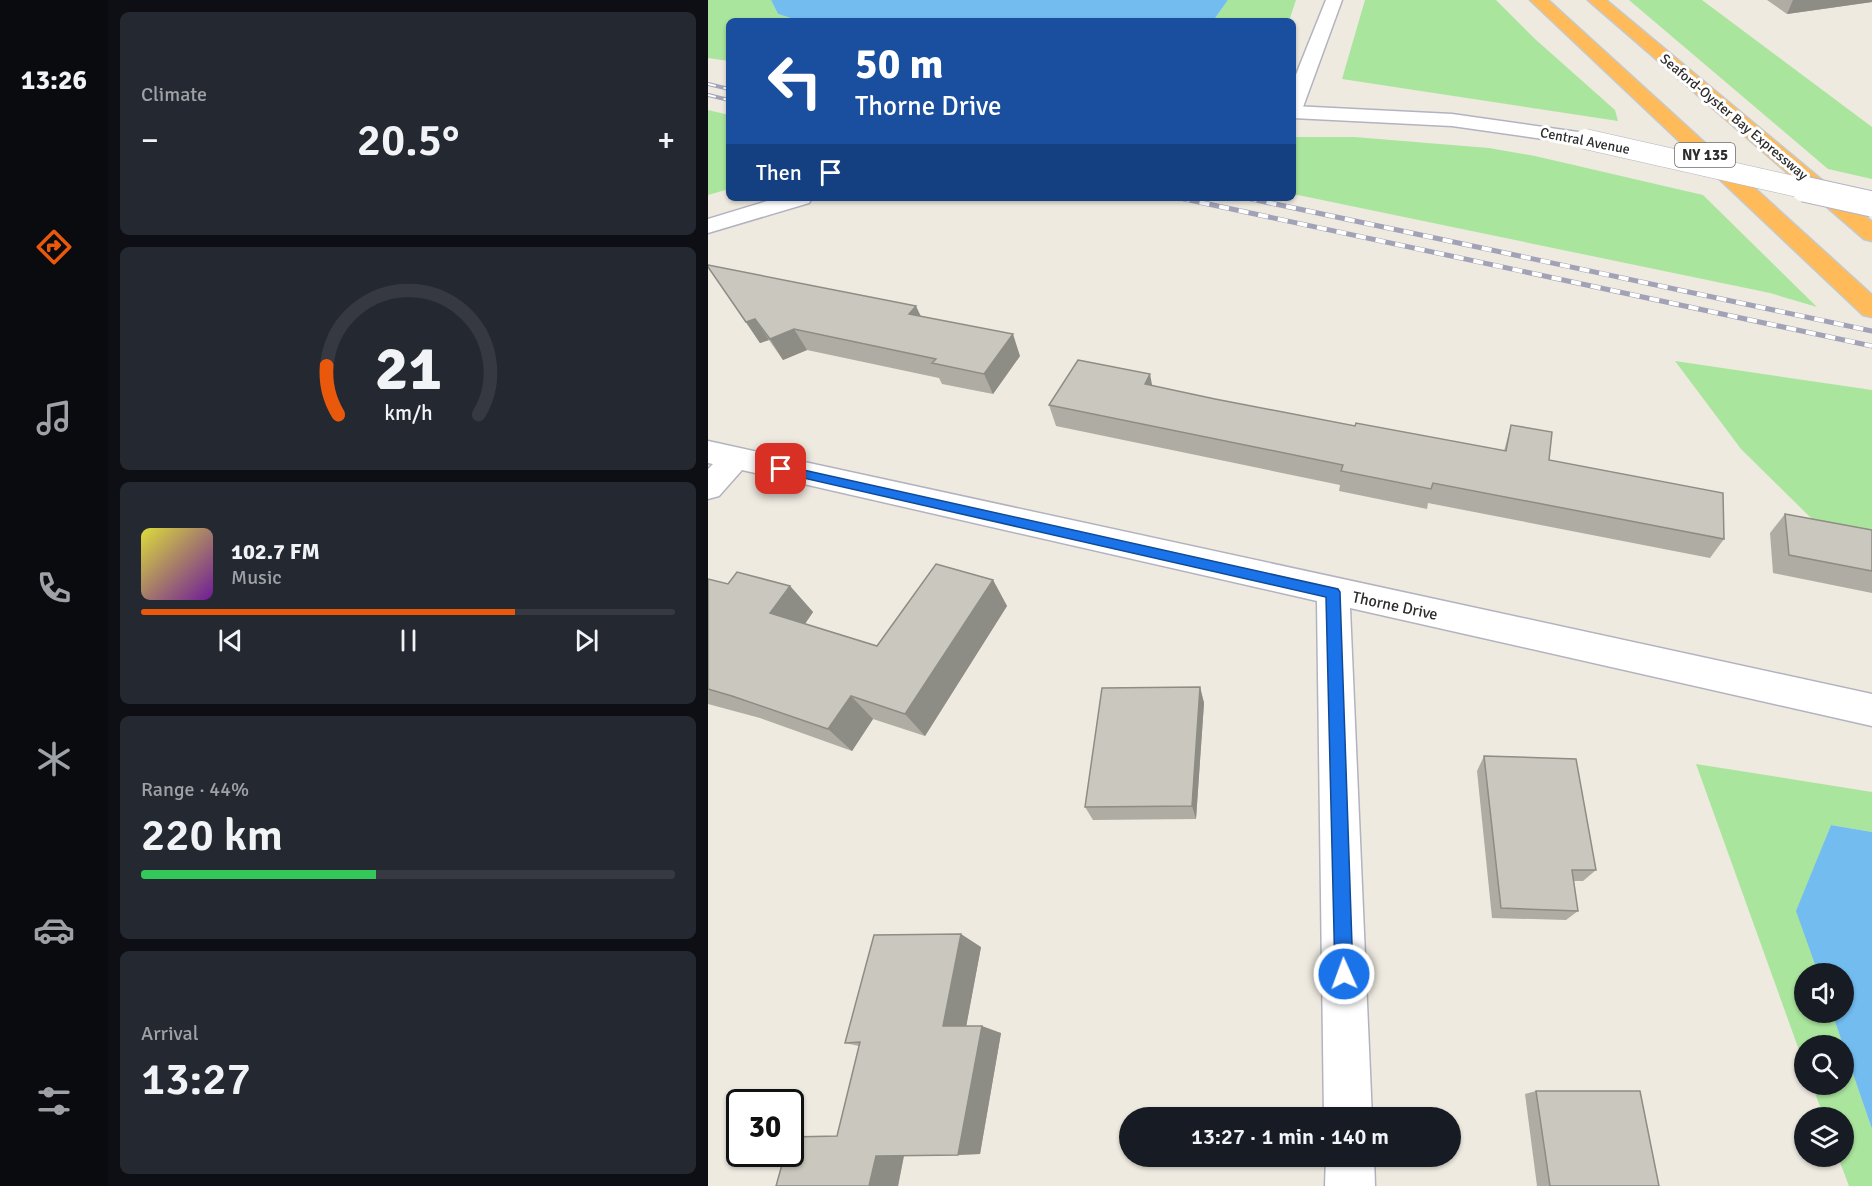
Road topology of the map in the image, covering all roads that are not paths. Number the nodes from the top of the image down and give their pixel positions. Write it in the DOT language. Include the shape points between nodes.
graph roads {
  1 [pos="1335,0"];
  2 [pos="1538,0"];
  3 [pos="1596,0"];
  4 [pos="1296,99"];
  5 [pos="1296,112"];
  6 [pos="791,201"];
  7 [pos="1872,204"];
  8 [pos="708,226"];
  9 [pos="1872,234"];
  10 [pos="1872,309"];
  11 [pos="721,456"];
  12 [pos="708,488"];
  13 [pos="1333,592"];
  14 [pos="1872,711"];
  15 [pos="1348,1107"];
  16 [pos="1350,1167"];
  17 [pos="1350,1186"];
  1 -- 4 [label="street"];
  2 -- 10 [label="highway, NY 135"];
  3 -- 9 [label="highway, Seaford-Oyster Bay Expressway / NY 135"];
  5 -- 7 [label="street, Central Avenue, bridge" via="1452,120 1585,139"];
  6 -- 8 [label="street"];
  11 -- 12 [label="street"];
  11 -- 13 [label="street, Thorne Drive"];
  13 -- 14 [label="street, Thorne Drive"];
  13 -- 15 [label="street"];
  16 -- 17 [label="street"];
}
